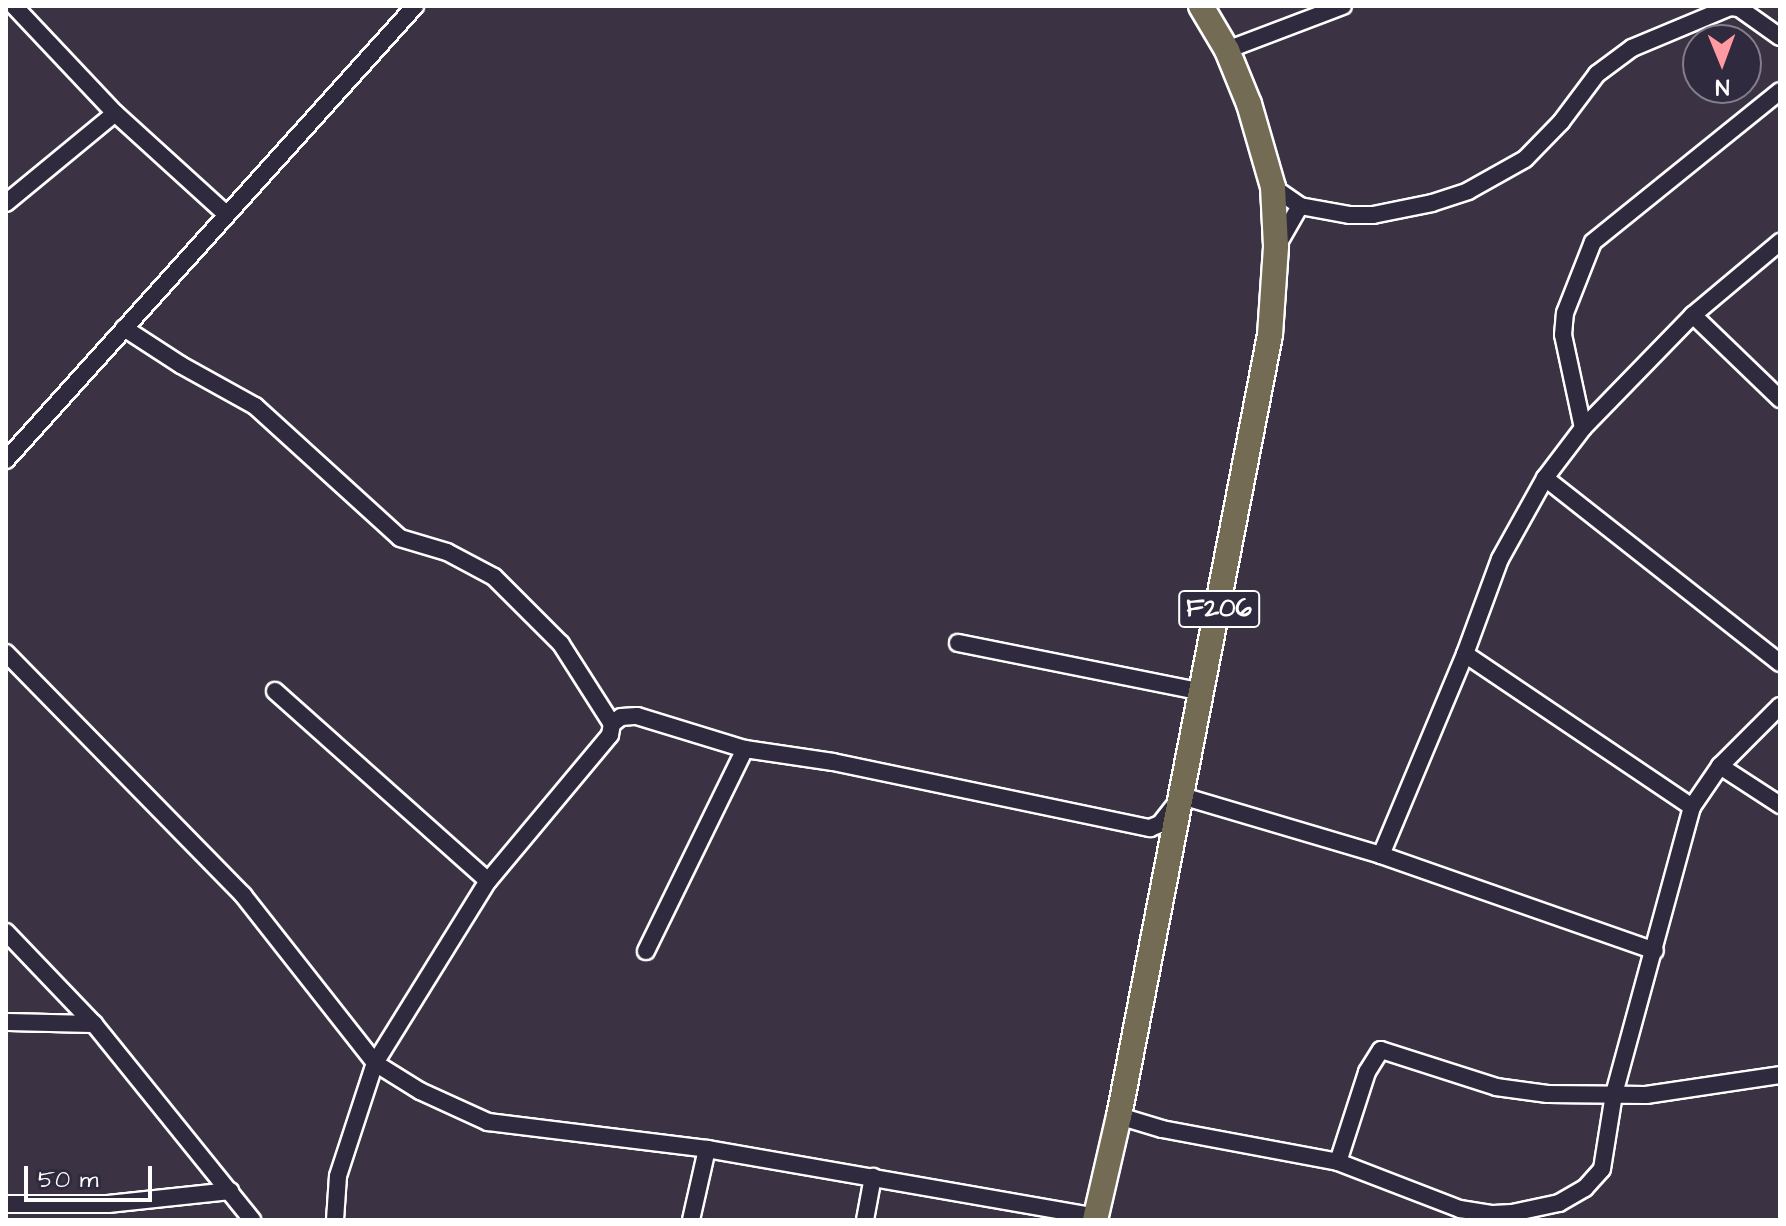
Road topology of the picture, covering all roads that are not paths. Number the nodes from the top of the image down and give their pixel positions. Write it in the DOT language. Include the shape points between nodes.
graph roads {
  1 [pos="14,6"];
  2 [pos="415,6"];
  3 [pos="1201,6"];
  4 [pos="1343,6"];
  5 [pos="1780,37"];
  6 [pos="1227,50"];
  7 [pos="1780,91"];
  8 [pos="115,113"];
  9 [pos="1273,187"];
  10 [pos="6,203"];
  11 [pos="1300,206"];
  12 [pos="225,213"];
  13 [pos="1780,242"];
  14 [pos="1276,246"];
  15 [pos="1693,315"];
  16 [pos="124,328"];
  17 [pos="1780,399"];
  18 [pos="1583,428"];
  19 [pos="6,460"];
  20 [pos="1545,478"];
  21 [pos="958,643"];
  22 [pos="6,653"];
  23 [pos="1465,654"];
  24 [pos="1780,663"];
  25 [pos="275,691"];
  26 [pos="1203,692"];
  27 [pos="1780,706"];
  28 [pos="612,724"];
  29 [pos="745,749"];
  30 [pos="1720,766"];
  31 [pos="1182,796"];
  32 [pos="1780,805"];
  33 [pos="1692,807"];
  34 [pos="1381,855"];
  35 [pos="488,881"];
  36 [pos="6,932"];
  37 [pos="646,951"];
  38 [pos="1655,951"];
  39 [pos="6,1022"];
  40 [pos="94,1024"];
  41 [pos="375,1063"];
  42 [pos="1780,1075"];
  43 [pos="1614,1094"];
  44 [pos="1119,1116"];
  45 [pos="707,1149"];
  46 [pos="1338,1162"];
  47 [pos="873,1177"];
  48 [pos="230,1191"];
  49 [pos="6,1204"];
  50 [pos="1095,1218"];
  51 [pos="252,1220"];
  52 [pos="335,1220"];
  53 [pos="691,1220"];
  54 [pos="865,1220"];
  1 -- 8 [label="street"];
  2 -- 12 [label="street"];
  3 -- 6 [label="main road, F206"];
  4 -- 6 [label="street"];
  5 -- 11 [label="street" via="1739,8 1720,8 1632,48 1597,74 1525,159 1468,191 1373,215"];
  6 -- 9 [label="main road, F206"];
  7 -- 18 [label="street" via="1593,242 1565,313 1563,335"];
  8 -- 10 [label="street"];
  8 -- 12 [label="street"];
  9 -- 11 [label="street"];
  9 -- 14 [label="main road, F206"];
  11 -- 14 [label="street"];
  12 -- 16 [label="street"];
  13 -- 15 [label="street"];
  14 -- 26 [label="main road, F206" via="1262,389"];
  15 -- 17 [label="street"];
  15 -- 18 [label="street"];
  16 -- 19 [label="street"];
  16 -- 28 [label="street" via="255,406 400,538 447,552 494,577 561,644"];
  18 -- 20 [label="street"];
  20 -- 23 [label="street" via="1500,559"];
  20 -- 24 [label="street"];
  21 -- 26 [label="street"];
  22 -- 41 [label="street" via="243,895"];
  23 -- 33 [label="street"];
  23 -- 34 [label="street"];
  25 -- 35 [label="street"];
  26 -- 31 [label="main road, F206"];
  27 -- 30 [label="street"];
  28 -- 29 [label="street" via="637,716"];
  28 -- 35 [label="street" via="610,735"];
  29 -- 31 [label="street" via="833,762 1150,828 1160,824"];
  29 -- 37 [label="street"];
  30 -- 32 [label="street"];
  30 -- 33 [label="street"];
  31 -- 34 [label="street"];
  31 -- 44 [label="main road, F206"];
  33 -- 38 [label="street"];
  34 -- 38 [label="street"];
  35 -- 41 [label="street"];
  36 -- 40 [label="street"];
  38 -- 43 [label="street"];
  39 -- 40 [label="street"];
  40 -- 48 [label="street"];
  41 -- 45 [label="street" via="488,1122"];
  41 -- 52 [label="street" via="338,1176"];
  42 -- 43 [label="street" via="1675,1092"];
  43 -- 46 [label="street" via="1496,1087 1381,1050 1367,1072"];
  43 -- 46 [label="street" via="1602,1169 1585,1188 1532,1210 1493,1214 1460,1209"];
  44 -- 46 [label="street"];
  44 -- 50 [label="main road, F206"];
  45 -- 47 [label="street"];
  45 -- 53 [label="street"];
  47 -- 50 [label="street"];
  47 -- 54 [label="street"];
  48 -- 49 [label="street" via="108,1204"];
  48 -- 51 [label="street"];
}
